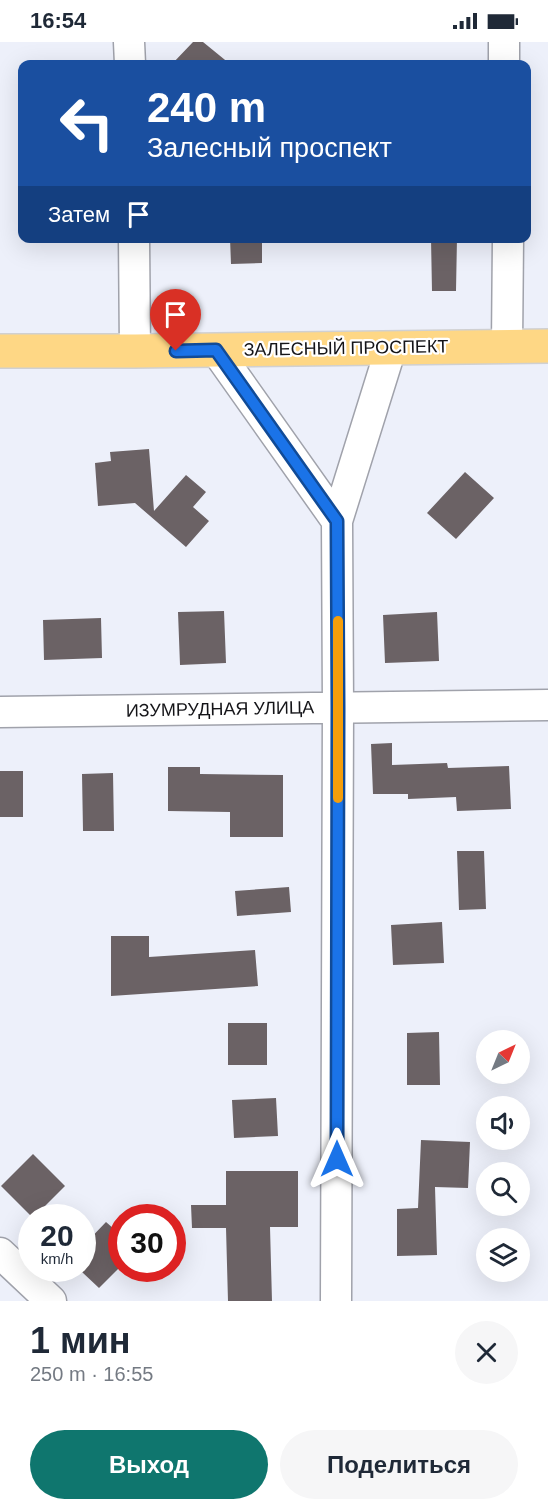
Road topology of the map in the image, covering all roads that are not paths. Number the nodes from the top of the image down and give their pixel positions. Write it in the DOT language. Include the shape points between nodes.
graph roads {
  1 [pos="129,42"];
  2 [pos="504,42"];
  3 [pos="130,60"];
  4 [pos="504,60"];
  5 [pos="134,243"];
  6 [pos="508,243"];
  7 [pos="548,345"];
  8 [pos="507,346"];
  9 [pos="391,348"];
  10 [pos="216,350"];
  11 [pos="0,351"];
  12 [pos="135,351"];
  13 [pos="337,521"];
  14 [pos="548,705"];
  15 [pos="338,708"];
  16 [pos="0,712"];
  17 [pos="0,1253"];
  18 [pos="51,1301"];
  19 [pos="336,1301"];
  1 -- 3 [label="street"];
  2 -- 4 [label="street"];
  5 -- 12 [label="street"];
  6 -- 8 [label="street"];
  7 -- 8 [label="main road, ЗАЛЕСНЫЙ ПРОСПЕКТ"];
  8 -- 9 [label="main road, ЗАЛЕСНЫЙ ПРОСПЕКТ"];
  9 -- 10 [label="main road, ЗАЛЕСНЫЙ ПРОСПЕКТ"];
  9 -- 13 [label="street"];
  10 -- 12 [label="main road, ЗАЛЕСНЫЙ ПРОСПЕКТ"];
  10 -- 13 [label="street"];
  11 -- 12 [label="main road, ЗАЛЕСНЫЙ ПРОСПЕКТ"];
  13 -- 15 [label="street"];
  14 -- 15 [label="street, ИЗУМРУДНАЯ УЛИЦА"];
  15 -- 16 [label="street, ИЗУМРУДНАЯ УЛИЦА"];
  15 -- 19 [label="street"];
  17 -- 18 [label="street"];
}
